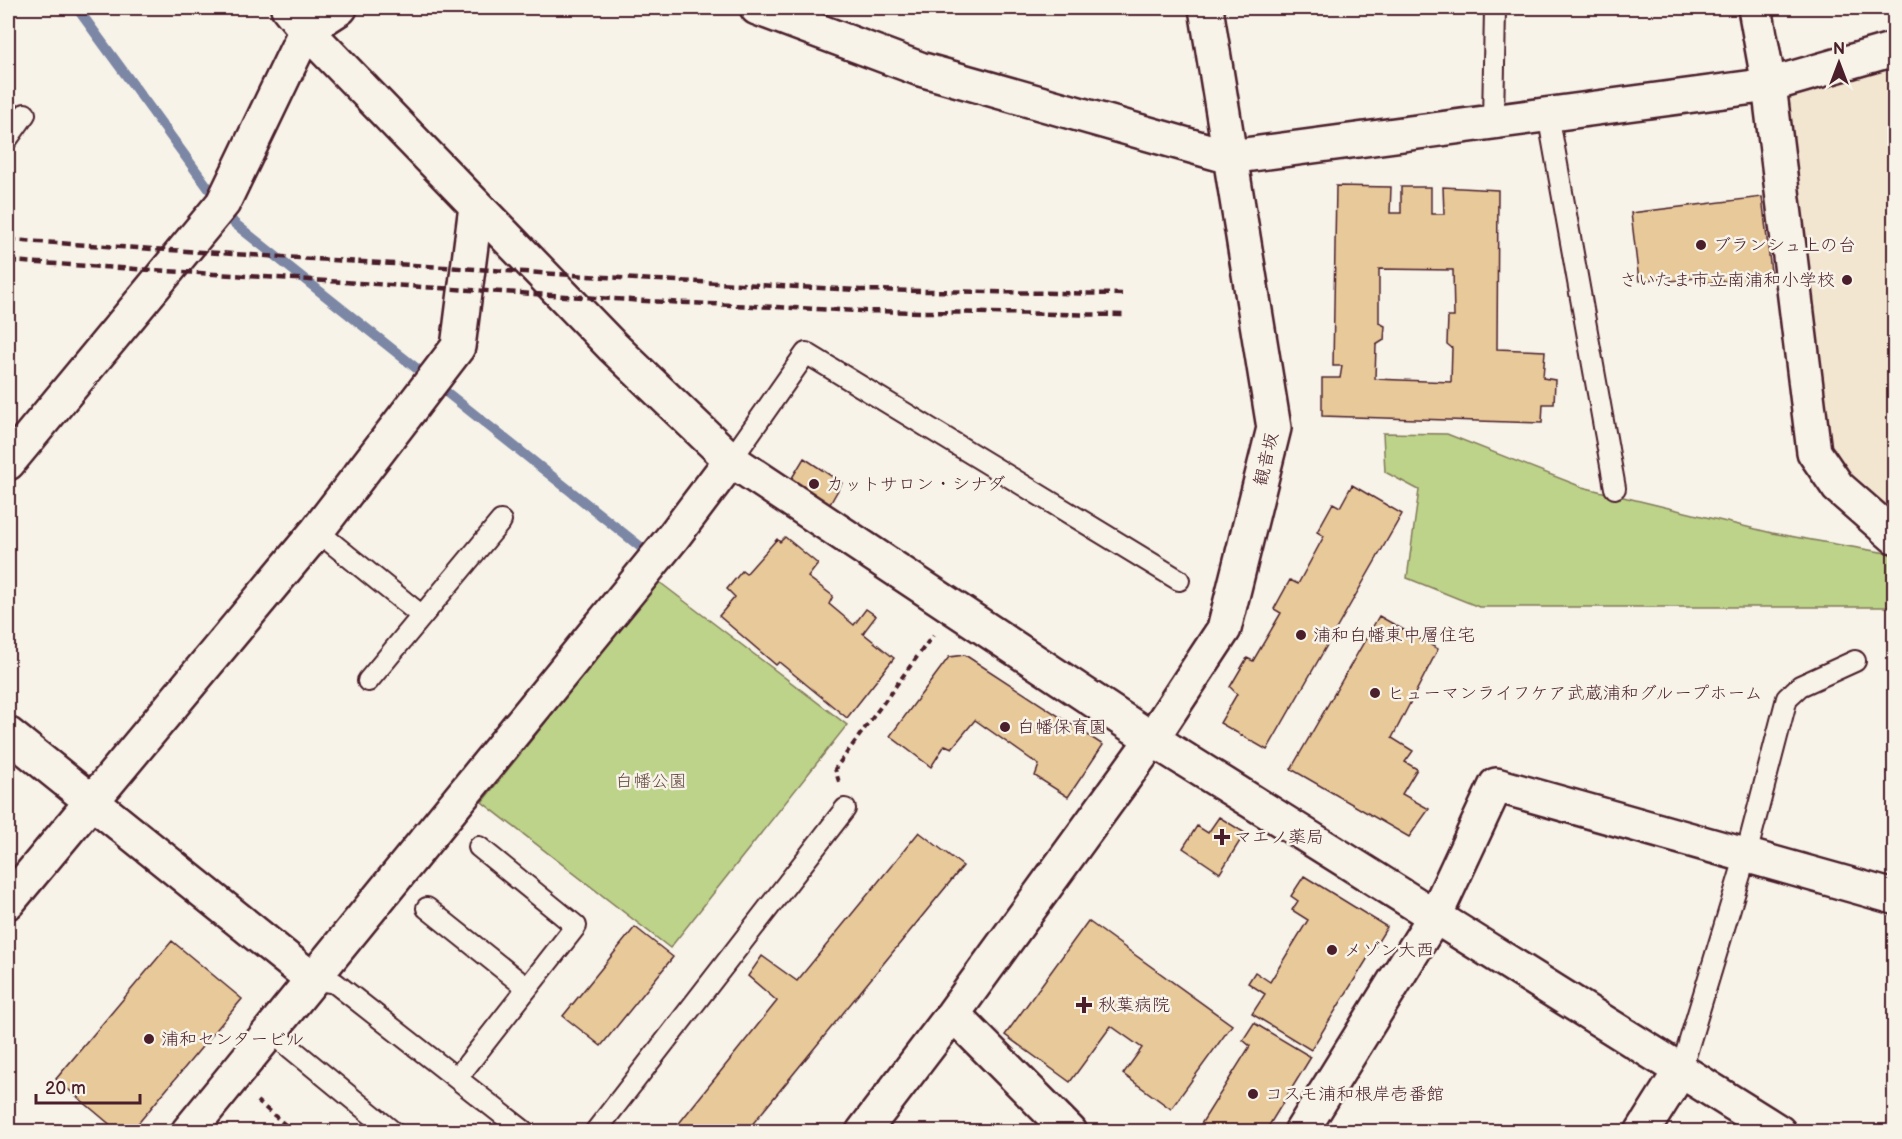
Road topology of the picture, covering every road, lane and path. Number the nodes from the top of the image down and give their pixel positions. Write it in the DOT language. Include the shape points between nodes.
graph roads {
  1 [pos="757,8"];
  2 [pos="1206,8"];
  3 [pos="1495,8"];
  4 [pos="1755,8"];
  5 [pos="315,16"];
  6 [pos="1894,49"];
  7 [pos="1769,85"];
  8 [pos="25,114"];
  9 [pos="1548,114"];
  10 [pos="1493,122"];
  11 [pos="8,138"];
  12 [pos="1230,157"];
  13 [pos="476,206"];
  14 [pos="731,460"];
  15 [pos="8,463"];
  16 [pos="1615,488"];
  17 [pos="501,521"];
  18 [pos="317,531"];
  19 [pos="1894,536"];
  20 [pos="1179,580"];
  21 [pos="422,616"];
  22 [pos="938,627"];
  23 [pos="1855,661"];
  24 [pos="368,681"];
  25 [pos="8,734"];
  26 [pos="1152,739"];
  27 [pos="91,803"];
  28 [pos="845,808"];
  29 [pos="480,847"];
  30 [pos="1746,855"];
  31 [pos="1894,897"];
  32 [pos="8,902"];
  33 [pos="427,908"];
  34 [pos="1435,916"];
  35 [pos="312,979"];
  36 [pos="527,988"];
  37 [pos="953,1014"];
  38 [pos="270,1030"];
  39 [pos="1681,1070"];
  40 [pos="457,1078"];
  41 [pos="252,1097"];
  42 [pos="188,1131"];
  43 [pos="294,1131"];
  44 [pos="393,1131"];
  45 [pos="525,1131"];
  46 [pos="596,1131"];
  47 [pos="863,1131"];
  48 [pos="1070,1131"];
  49 [pos="1301,1131"];
  50 [pos="1642,1131"];
  51 [pos="1779,1131"];
  1 -- 12 [label="street" via="920,69"];
  2 -- 12 [label="street, 観音坂"];
  3 -- 10 [label="lane"];
  4 -- 7 [label="street"];
  5 -- 13 [label="street"];
  5 -- 15 [label="street" via="223,204"];
  6 -- 7 [label="street"];
  7 -- 9 [label="street"];
  7 -- 19 [label="street" via="1814,452 1838,487"];
  8 -- 11 [label="lane"];
  9 -- 10 [label="street"];
  9 -- 16 [label="lane"];
  10 -- 12 [label="street"];
  12 -- 26 [label="street, 観音坂" via="1274,428 1224,628"];
  13 -- 14 [label="street"];
  13 -- 18 [label="street" via="458,346"];
  14 -- 20 [label="lane" via="806,353"];
  14 -- 26 [label="street"];
  14 -- 35 [label="street" via="673,537"];
  17 -- 21 [label="lane"];
  18 -- 21 [label="lane"];
  18 -- 27 [label="street"];
  21 -- 24 [label="lane"];
  22 -- 28 [label="path" via="835,769"];
  23 -- 30 [label="lane" via="1800,686 1787,698"];
  25 -- 27 [label="street"];
  26 -- 34 [label="street"];
  26 -- 37 [label="street, 観音坂"];
  27 -- 32 [label="street"];
  27 -- 35 [label="street"];
  28 -- 46 [label="lane"];
  29 -- 36 [label="lane" via="576,926"];
  30 -- 31 [label="street"];
  30 -- 34 [label="street" via="1496,785"];
  30 -- 39 [label="lane"];
  33 -- 36 [label="lane"];
  34 -- 39 [label="street"];
  34 -- 49 [label="street"];
  35 -- 38 [label="street"];
  35 -- 40 [label="lane" via="335,983"];
  36 -- 40 [label="lane"];
  37 -- 47 [label="street, 観音坂"];
  37 -- 48 [label="street"];
  38 -- 42 [label="street"];
  38 -- 44 [label="lane"];
  39 -- 50 [label="street"];
  39 -- 51 [label="street"];
  40 -- 45 [label="lane"];
  41 -- 43 [label="path"];
}
